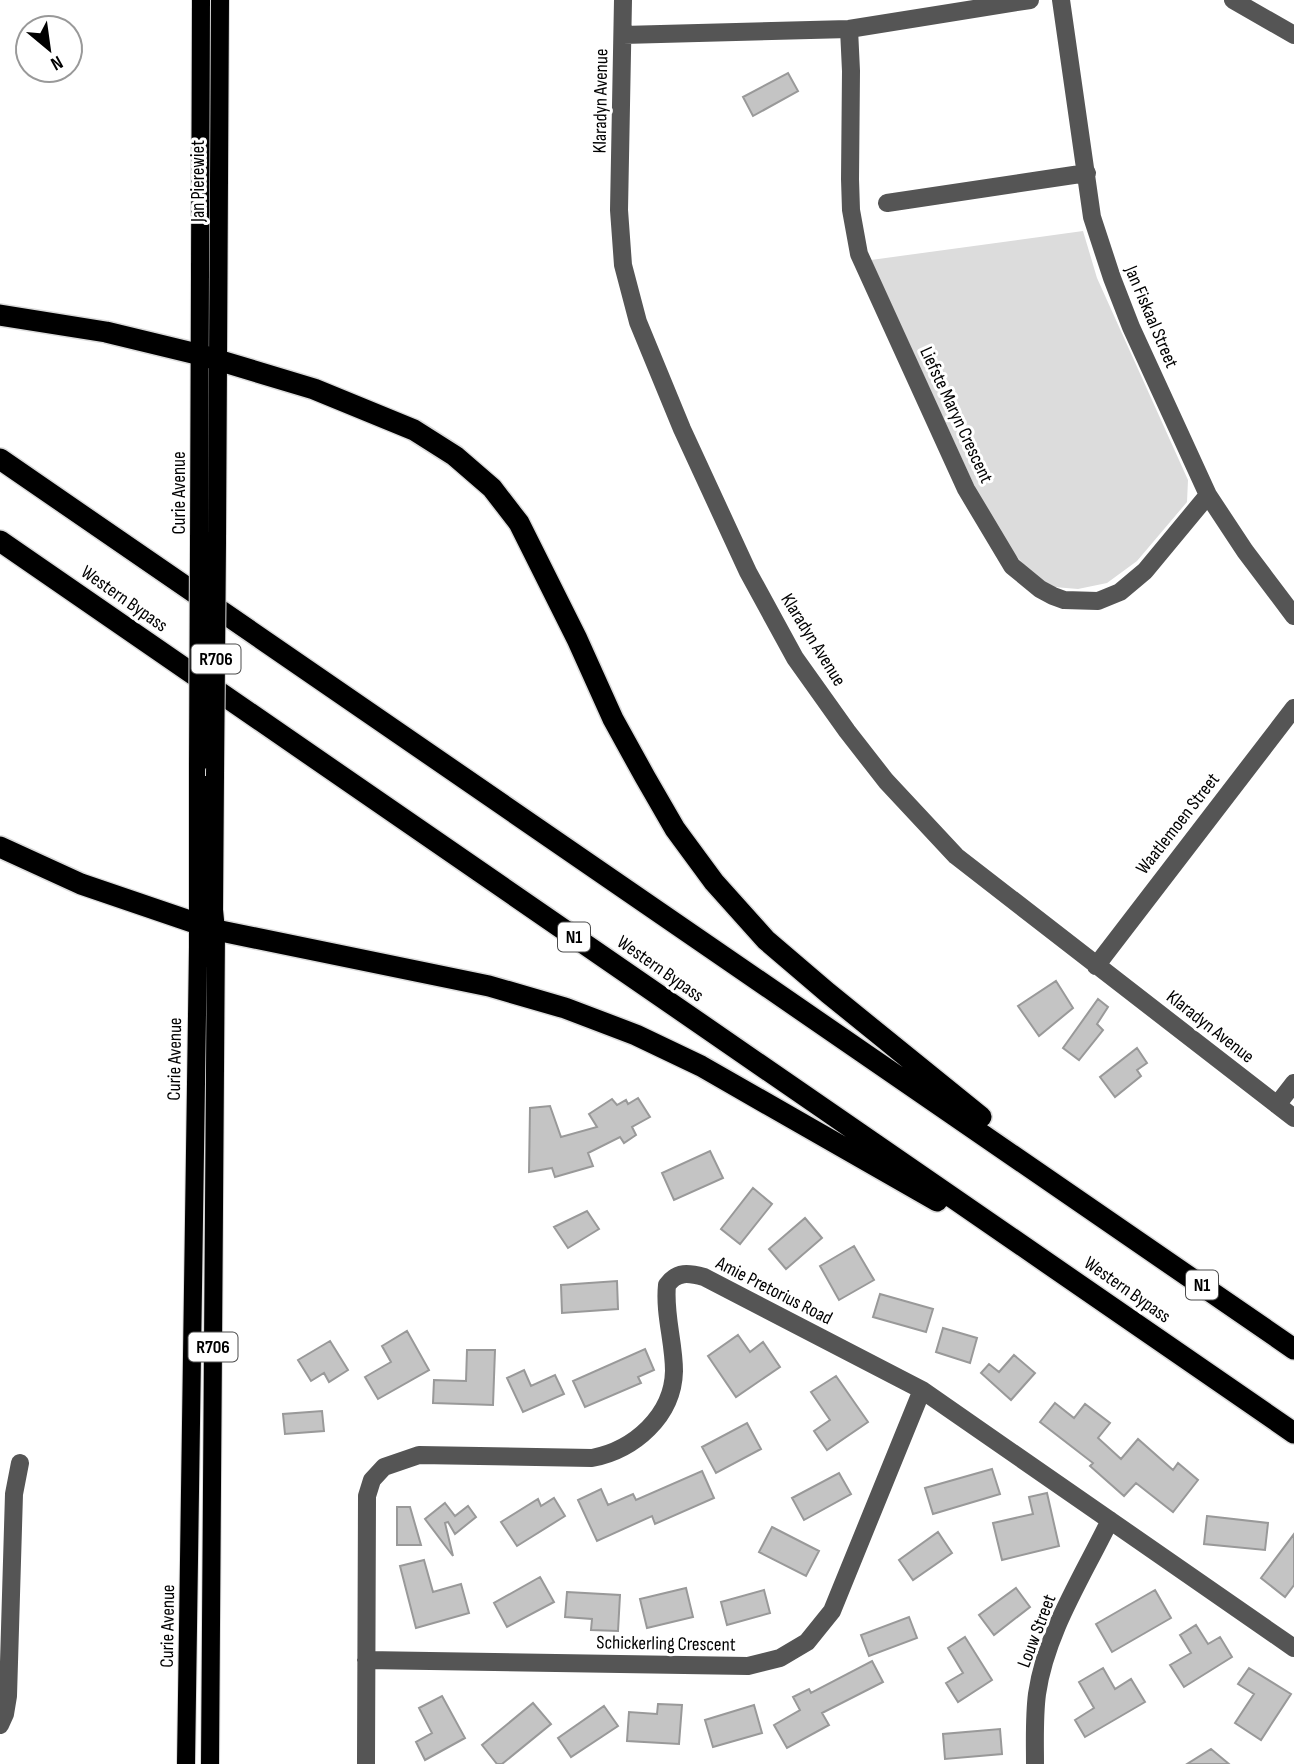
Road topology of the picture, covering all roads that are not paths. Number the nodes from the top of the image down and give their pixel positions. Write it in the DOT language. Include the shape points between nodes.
graph roads {
  1 [pos="201,0"];
  2 [pos="220,0"];
  3 [pos="623,0"];
  4 [pos="1030,0"];
  5 [pos="1061,0"];
  6 [pos="1233,0"];
  7 [pos="849,29"];
  8 [pos="623,35"];
  9 [pos="1294,35"];
  10 [pos="1087,173"];
  11 [pos="887,203"];
  12 [pos="0,315"];
  13 [pos="209,358"];
  14 [pos="0,459"];
  15 [pos="1208,495"];
  16 [pos="0,541"];
  17 [pos="208,543"];
  18 [pos="1294,616"];
  19 [pos="1294,708"];
  20 [pos="0,847"];
  21 [pos="206,927"];
  22 [pos="1096,966"];
  23 [pos="1294,1083"];
  24 [pos="1277,1105"];
  25 [pos="1294,1118"];
  26 [pos="1111,1221"];
  27 [pos="1011,1238"];
  28 [pos="1294,1349"];
  29 [pos="922,1390"];
  30 [pos="1294,1433"];
  31 [pos="20,1463"];
  32 [pos="1110,1520"];
  33 [pos="1294,1648"];
  34 [pos="366,1660"];
  35 [pos="0,1725"];
  36 [pos="186,1764"];
  37 [pos="210,1764"];
  38 [pos="366,1764"];
  39 [pos="1035,1764"];
  1 -- 13 [label="main road, Jan Pierewiet / R706"];
  2 -- 13 [label="main road, Jan Pierewiet / R706"];
  3 -- 8 [label="street, Klaradyn Avenue"];
  4 -- 7 [label="street"];
  5 -- 10 [label="street, Jan Fiskaal Street"];
  6 -- 9 [label="street"];
  7 -- 8 [label="street"];
  7 -- 15 [label="street, Liefste Maryn Crescent" via="851,200 859,254 966,489 1012,566 1040,589 1064,600 1098,600 1121,592 1145,571"];
  8 -- 22 [label="street, Klaradyn Avenue" via="619,210 623,265 643,334 748,572 794,658 886,781 956,856"];
  10 -- 11 [label="street"];
  10 -- 15 [label="street, Jan Fiskaal Street" via="1092,217 1112,278"];
  12 -- 13 [label="highway" via="107,332"];
  13 -- 17 [label="main road, Curie Avenue / R706"];
  13 -- 26 [label="highway" via="314,389 414,430 455,456 492,488 535,552 645,777 714,882 766,940 828,993"];
  14 -- 26 [label="highway, N1"];
  15 -- 18 [label="street, Jan Fiskaal Street"];
  16 -- 27 [label="highway, Western Bypass / N1"];
  17 -- 21 [label="main road, Curie Avenue / R706, bridge" via="198,764"];
  17 -- 21 [label="main road, Curie Avenue / R706, bridge" via="215,776 214,910"];
  19 -- 22 [label="street, Waatlemoen Street"];
  20 -- 21 [label="highway" via="81,884"];
  21 -- 27 [label="highway" via="489,985 636,1035 701,1066 916,1190"];
  21 -- 36 [label="main road, Curie Avenue / R706"];
  21 -- 37 [label="main road, Curie Avenue / R706"];
  22 -- 24 [label="street, Klaradyn Avenue"];
  23 -- 24 [label="street"];
  24 -- 25 [label="street, Klaradyn Avenue"];
  26 -- 28 [label="highway, N1"];
  27 -- 30 [label="highway, Western Bypass / N1"];
  29 -- 32 [label="street, Amie Pretorius Road"];
  29 -- 34 [label="street, Schickerling Crescent" via="832,1611 807,1642 780,1658 748,1666"];
  29 -- 34 [label="street, Amie Pretorius Road" via="704,1278 683,1273 674,1277 666,1296 674,1371 670,1389 657,1418 636,1440 592,1458 419,1455 384,1467 372,1480 367,1496"];
  31 -- 35 [label="street" via="13,1494 8,1696"];
  32 -- 33 [label="street, Amie Pretorius Road"];
  32 -- 39 [label="street, Louw Street" via="1047,1652 1035,1714"];
  34 -- 38 [label="street, Amie Pretorius Road"];
}
